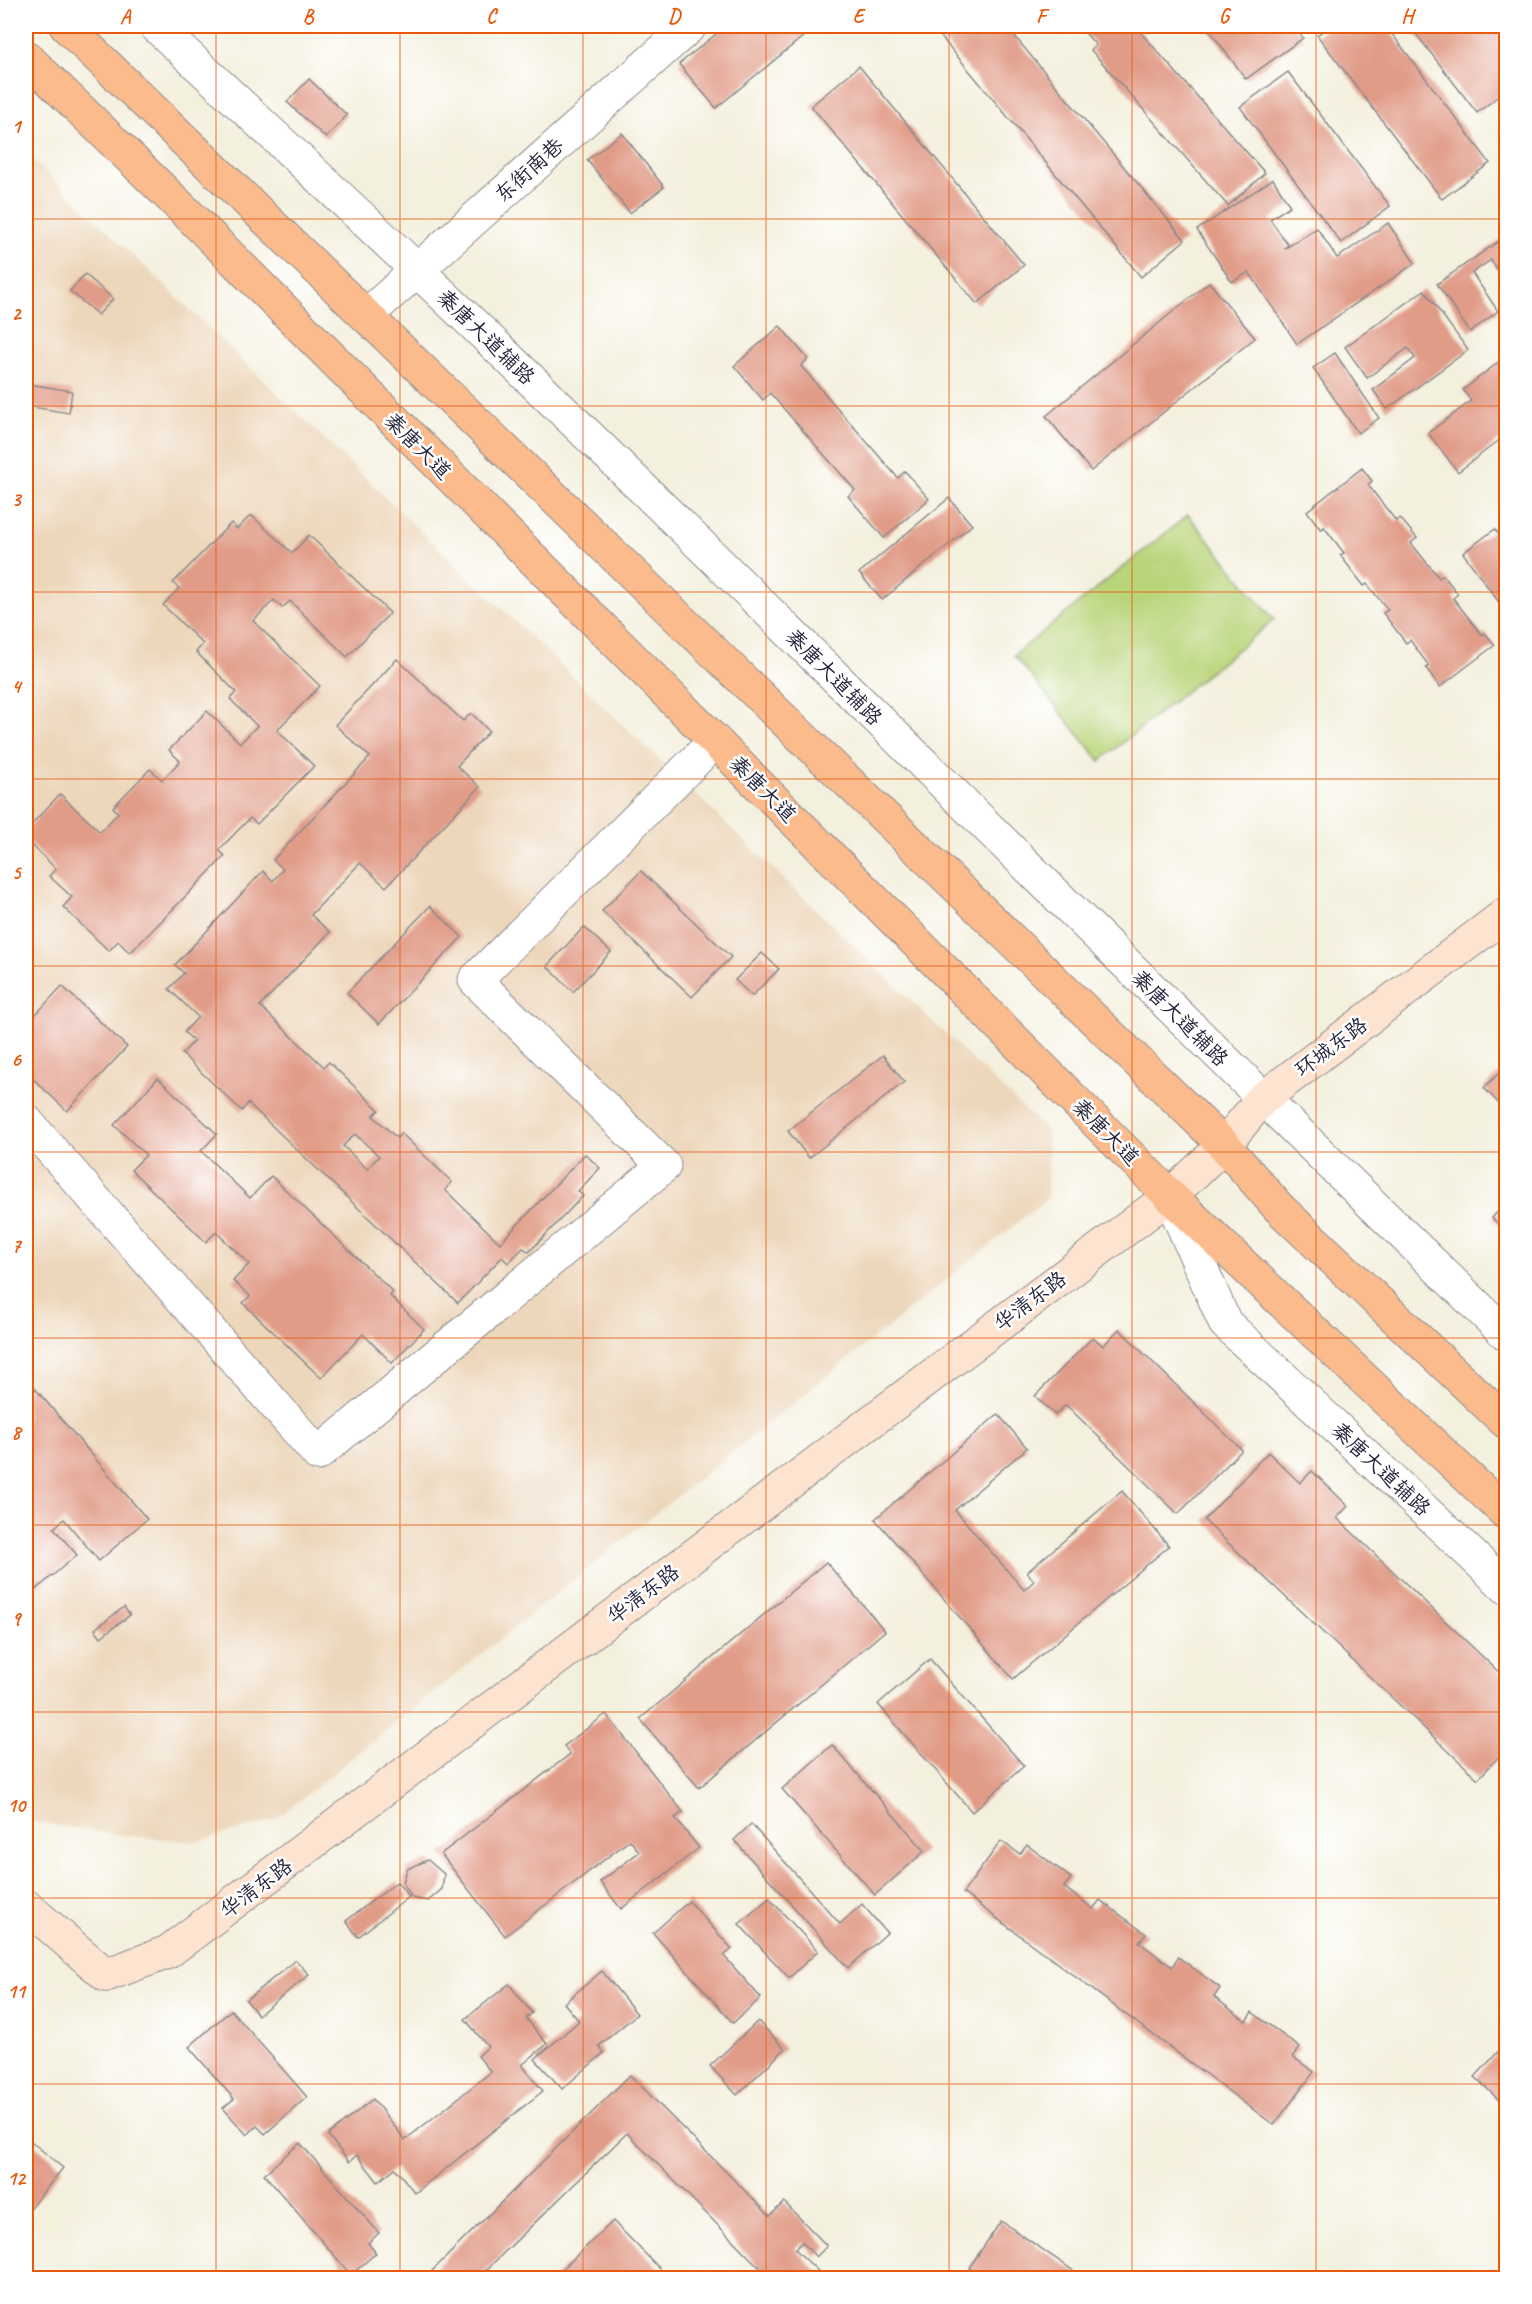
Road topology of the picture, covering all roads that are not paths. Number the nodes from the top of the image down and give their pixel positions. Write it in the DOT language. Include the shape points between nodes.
graph roads {
  1 [pos="66,26"];
  2 [pos="156,26"];
  3 [pos="690,26"];
  4 [pos="26,57"];
  5 [pos="417,270"];
  6 [pos="367,315"];
  7 [pos="715,741"];
  8 [pos="1506,914"];
  9 [pos="1262,1099"];
  10 [pos="26,1120"];
  11 [pos="1224,1144"];
  12 [pos="1170,1196"];
  13 [pos="1506,1334"];
  14 [pos="1506,1422"];
  15 [pos="1506,1514"];
  16 [pos="1506,1587"];
  17 [pos="26,1905"];
  1 -- 6 [label="main road"];
  2 -- 5 [label="street, 秦唐大道辅路"];
  3 -- 5 [label="street, 东街南巷"];
  4 -- 7 [label="main road, 秦唐大道"];
  5 -- 6 [label="street, 东街南巷"];
  5 -- 9 [label="street, 秦唐大道辅路"];
  6 -- 11 [label="main road"];
  7 -- 10 [label="street" via="475,980 664,1166 318,1455"];
  7 -- 12 [label="main road, 秦唐大道"];
  8 -- 9 [label="street, 环城东路"];
  9 -- 11 [label="street, 环城东路"];
  9 -- 13 [label="street, 秦唐大道辅路"];
  11 -- 12 [label="street, 环城东路"];
  11 -- 14 [label="main road" via="1279,1208"];
  12 -- 15 [label="main road, 秦唐大道"];
  12 -- 16 [label="street, 秦唐大道辅路" via="1225,1323"];
  12 -- 17 [label="street, 华清东路" via="168,1952 106,1975"];
}
